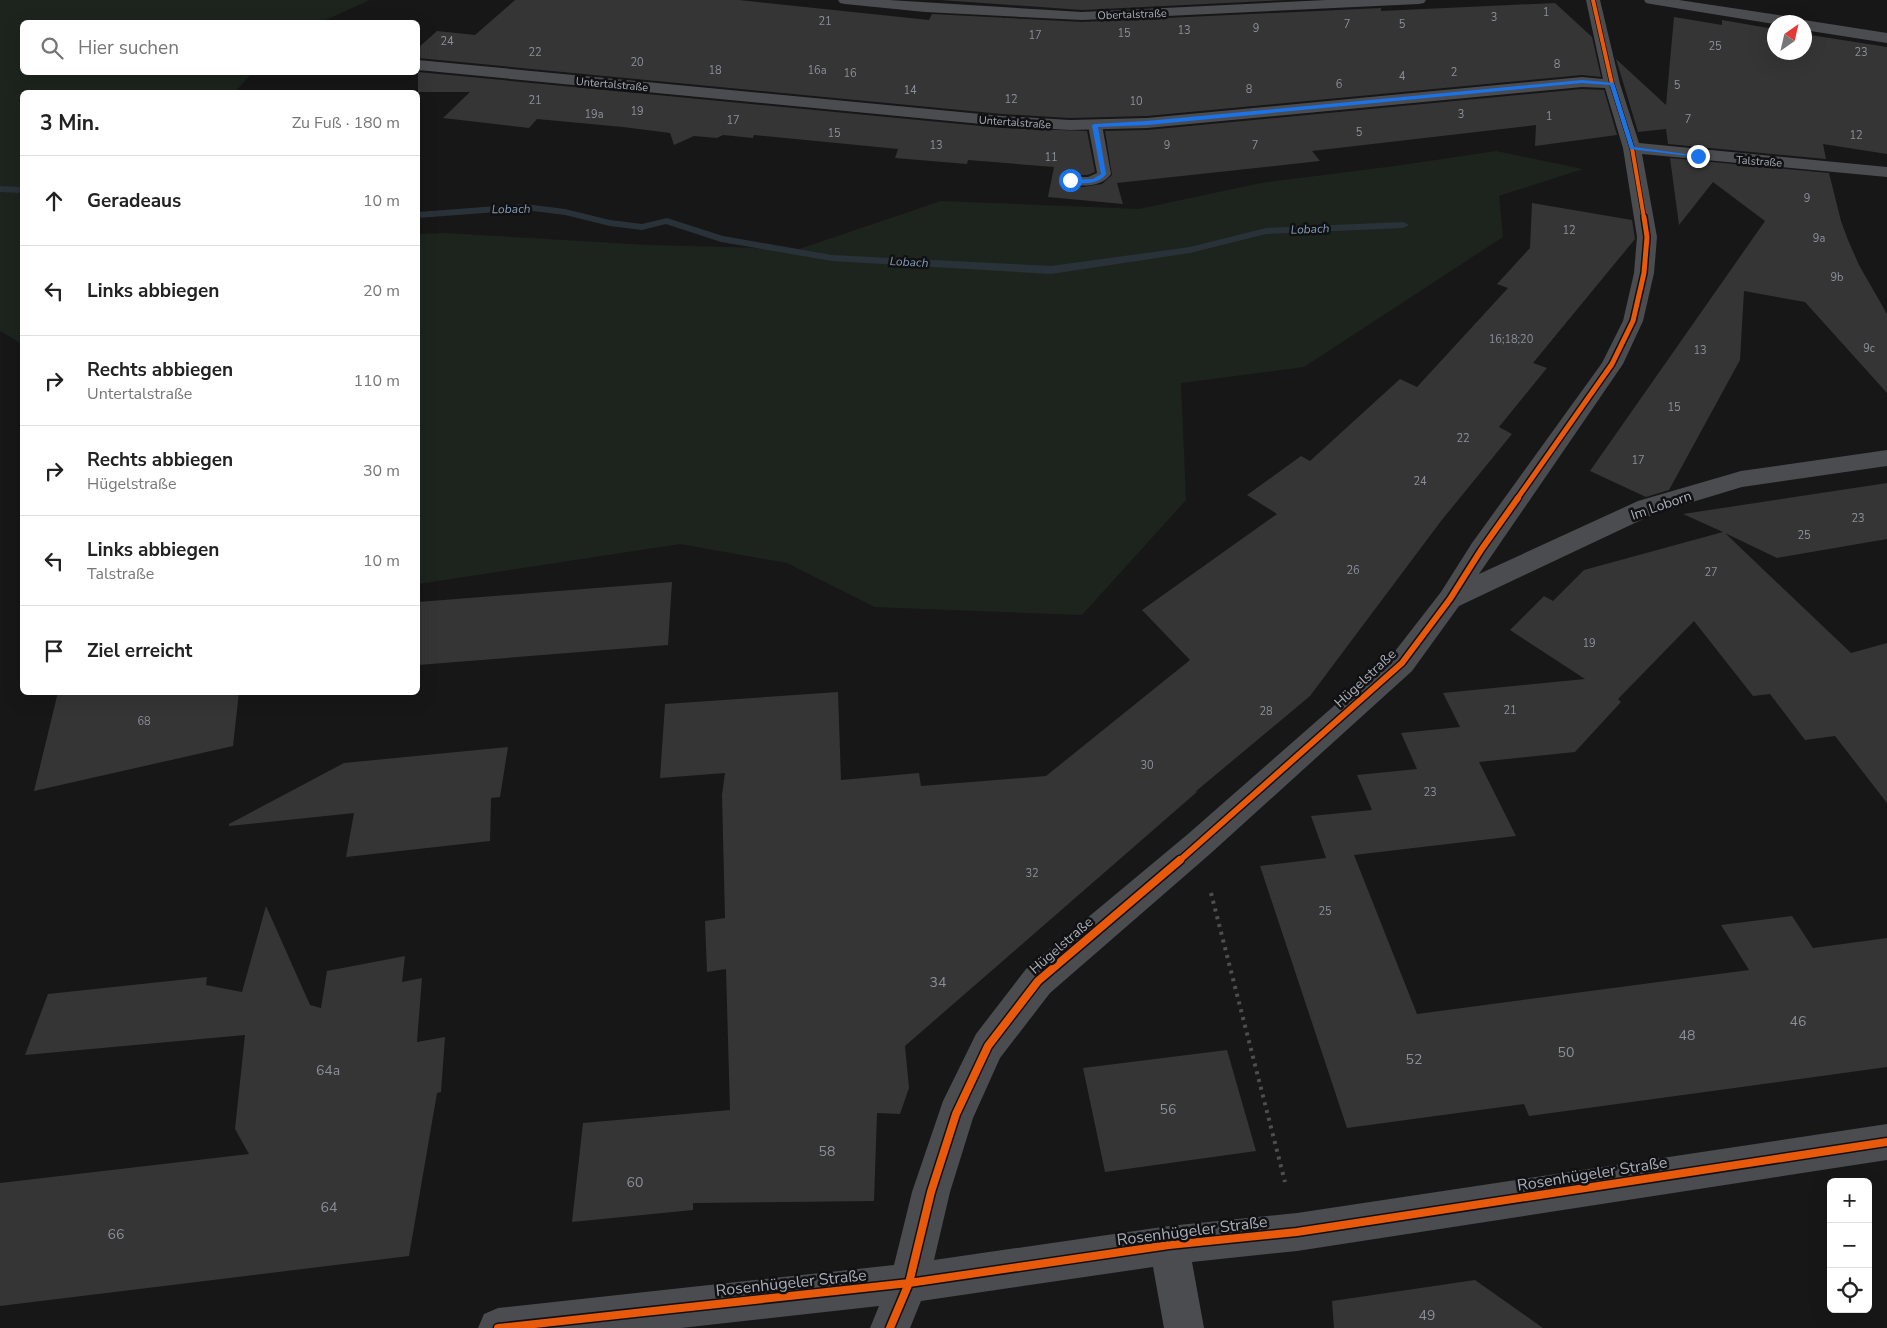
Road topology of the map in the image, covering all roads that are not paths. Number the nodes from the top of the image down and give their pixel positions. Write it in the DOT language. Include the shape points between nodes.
graph roads {
  1 [pos="845,0"];
  2 [pos="1419,0"];
  3 [pos="1593,0"];
  4 [pos="1651,0"];
  5 [pos="1767,18"];
  6 [pos="1812,26"];
  7 [pos="1887,38"];
  8 [pos="420,65"];
  9 [pos="1612,84"];
  10 [pos="1095,125"];
  11 [pos="1632,148"];
  12 [pos="1887,172"];
  13 [pos="1070,180"];
  14 [pos="1887,458"];
  15 [pos="1450,599"];
  16 [pos="1887,1142"];
  17 [pos="1169,1246"];
  18 [pos="909,1283"];
  19 [pos="498,1328"];
  20 [pos="890,1328"];
  21 [pos="1184,1328"];
  1 -- 2 [label="street, Obertalstraße" via="934,9 1082,16"];
  3 -- 9 [label="street, Hügelstraße"];
  4 -- 5 [label="street"];
  6 -- 7 [label="street"];
  8 -- 10 [label="street, Untertalstraße" via="1002,121"];
  9 -- 10 [label="street, Untertalstraße" via="1582,82 1147,123"];
  9 -- 11 [label="street, Hügelstraße"];
  10 -- 13 [label="lane" via="1104,174 1094,181"];
  11 -- 12 [label="street, Talstraße"];
  11 -- 15 [label="street, Hügelstraße" via="1647,237 1644,273 1633,321 1612,364"];
  14 -- 15 [label="street, Im Loborn" via="1741,479 1647,507"];
  15 -- 18 [label="street, Hügelstraße" via="1402,663 1199,844 1038,980 988,1046 956,1114 930,1192"];
  16 -- 17 [label="street, Rosenhügeler Straße" via="1297,1232"];
  17 -- 18 [label="street, Rosenhügeler Straße"];
  17 -- 21 [label="street"];
  18 -- 19 [label="street, Rosenhügeler Straße"];
  18 -- 20 [label="street, Hügelstraße"];
}
